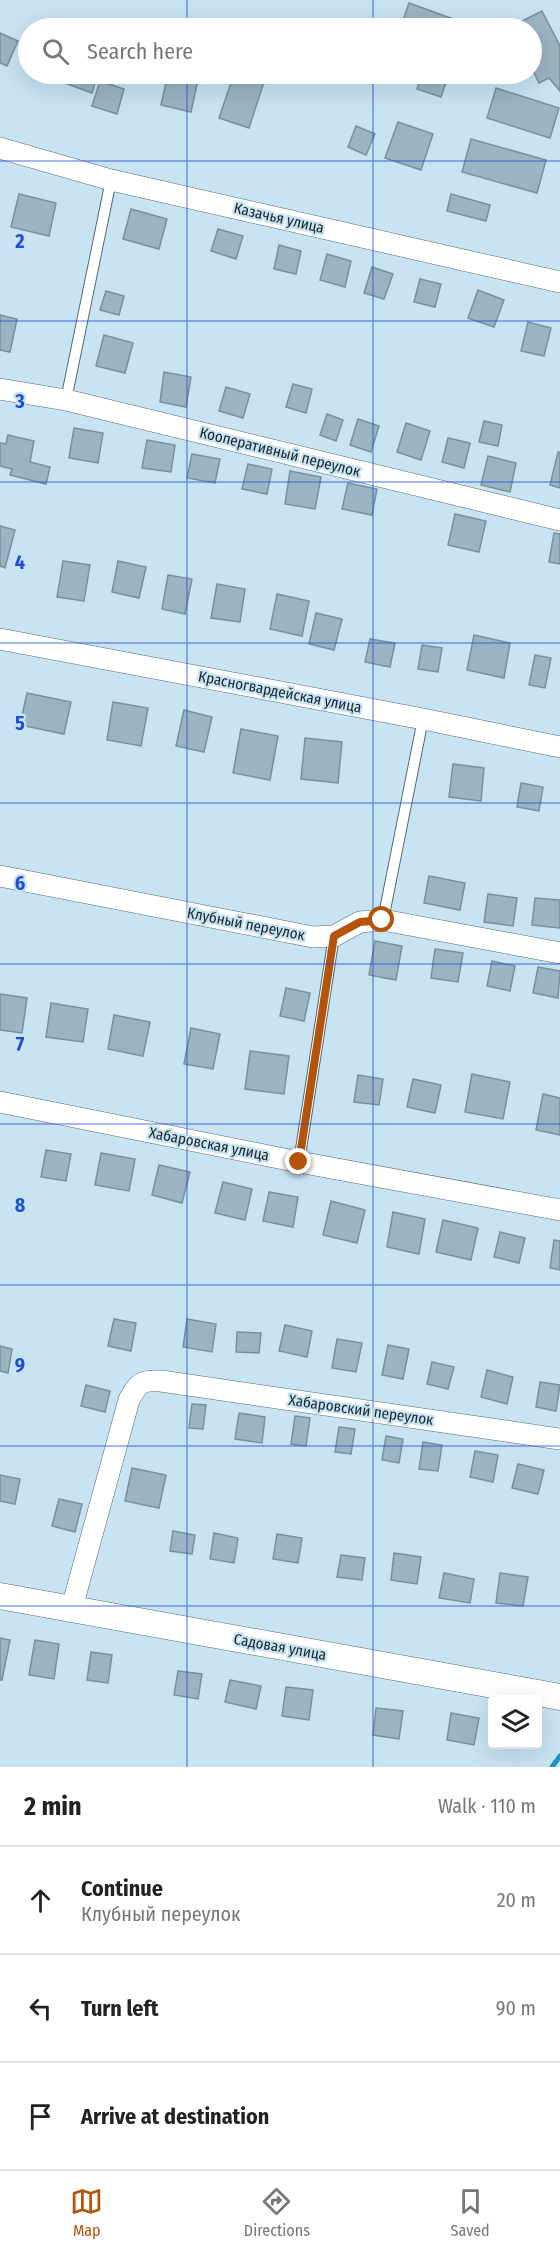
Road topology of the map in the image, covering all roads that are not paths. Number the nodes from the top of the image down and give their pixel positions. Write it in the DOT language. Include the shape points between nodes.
graph roads {
  1 [pos="0,148"];
  2 [pos="111,180"];
  3 [pos="560,282"];
  4 [pos="0,388"];
  5 [pos="66,400"];
  6 [pos="560,520"];
  7 [pos="0,639"];
  8 [pos="423,719"];
  9 [pos="560,747"];
  10 [pos="0,876"];
  11 [pos="382,920"];
  12 [pos="334,936"];
  13 [pos="560,953"];
  14 [pos="0,1102"];
  15 [pos="299,1162"];
  16 [pos="560,1210"];
  17 [pos="560,1439"];
  18 [pos="0,1596"];
  19 [pos="71,1611"];
  20 [pos="560,1697"];
  1 -- 2 [label="street, Казачья улица"];
  2 -- 3 [label="street, Казачья улица"];
  2 -- 5 [label="lane"];
  4 -- 5 [label="street, Кооперативный переулок"];
  5 -- 6 [label="street, Кооперативный переулок"];
  7 -- 8 [label="street, Красногвардейская улица"];
  8 -- 9 [label="street, Красногвардейская улица"];
  8 -- 11 [label="lane"];
  10 -- 12 [label="street, Клубный переулок" via="313,938"];
  11 -- 12 [label="street, Клубный переулок" via="360,922"];
  11 -- 13 [label="street, Клубный переулок"];
  12 -- 15 [label="lane"];
  14 -- 15 [label="street, Хабаровская улица"];
  15 -- 16 [label="street, Хабаровская улица"];
  17 -- 19 [label="street, Хабаровский переулок" via="148,1380 137,1385 129,1400"];
  18 -- 19 [label="street, Садовая улица"];
  19 -- 20 [label="street, Садовая улица"];
}
